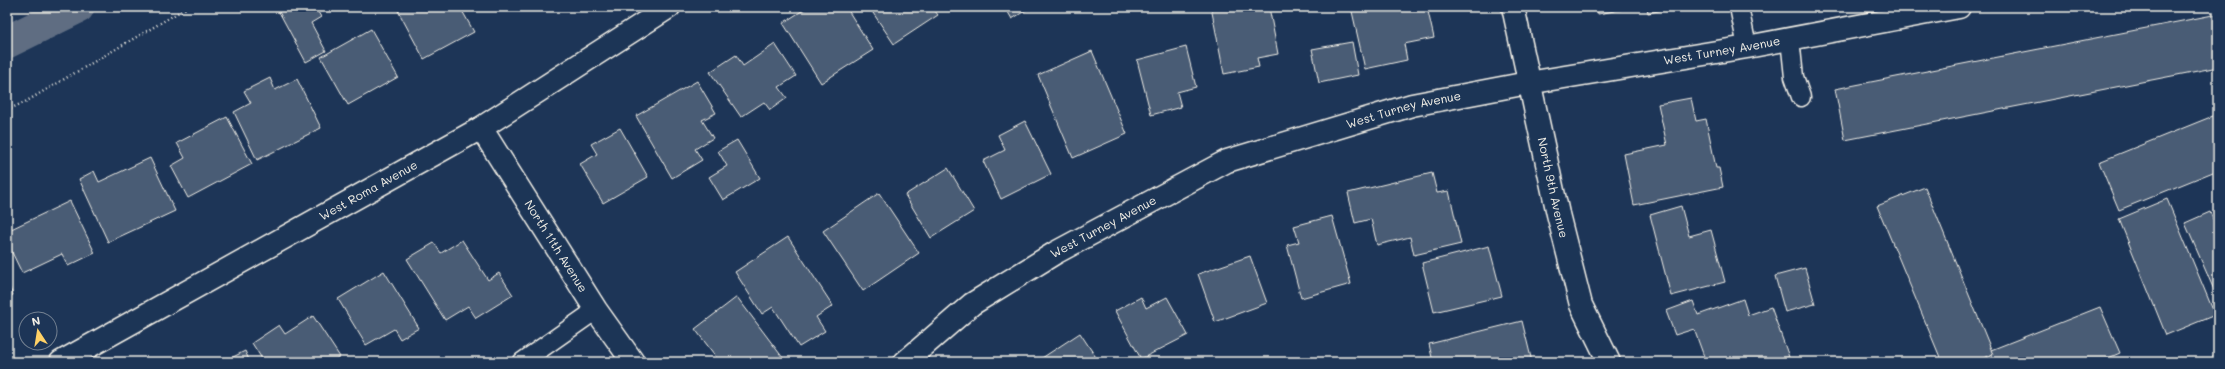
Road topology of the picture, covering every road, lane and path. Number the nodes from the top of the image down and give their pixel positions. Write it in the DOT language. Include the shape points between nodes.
graph roads {
  1 [pos="188,7"];
  2 [pos="669,7"];
  3 [pos="1513,7"];
  4 [pos="1739,7"];
  5 [pos="1959,7"];
  6 [pos="1790,39"];
  7 [pos="1747,47"];
  8 [pos="1528,83"];
  9 [pos="1801,98"];
  10 [pos="7,110"];
  11 [pos="481,128"];
  12 [pos="596,310"];
  13 [pos="61,362"];
  14 [pos="522,362"];
  15 [pos="633,362"];
  16 [pos="905,362"];
  17 [pos="1609,362"];
  1 -- 10 [label="path"];
  2 -- 11 [label="street, West Roma Avenue"];
  3 -- 8 [label="street, North 9th Avenue"];
  4 -- 7 [label="lane"];
  5 -- 6 [label="street, West Turney Avenue"];
  6 -- 7 [label="street, West Turney Avenue"];
  6 -- 9 [label="lane" via="1794,76"];
  7 -- 8 [label="street, West Turney Avenue"];
  8 -- 16 [label="street, West Turney Avenue" via="1412,105 1227,161 1054,253 972,304"];
  8 -- 17 [label="street, North 9th Avenue" via="1581,305"];
  11 -- 12 [label="street, North 11th Avenue"];
  11 -- 13 [label="street, West Roma Avenue"];
  12 -- 14 [label="lane"];
  12 -- 15 [label="street, North 11th Avenue"];
}
